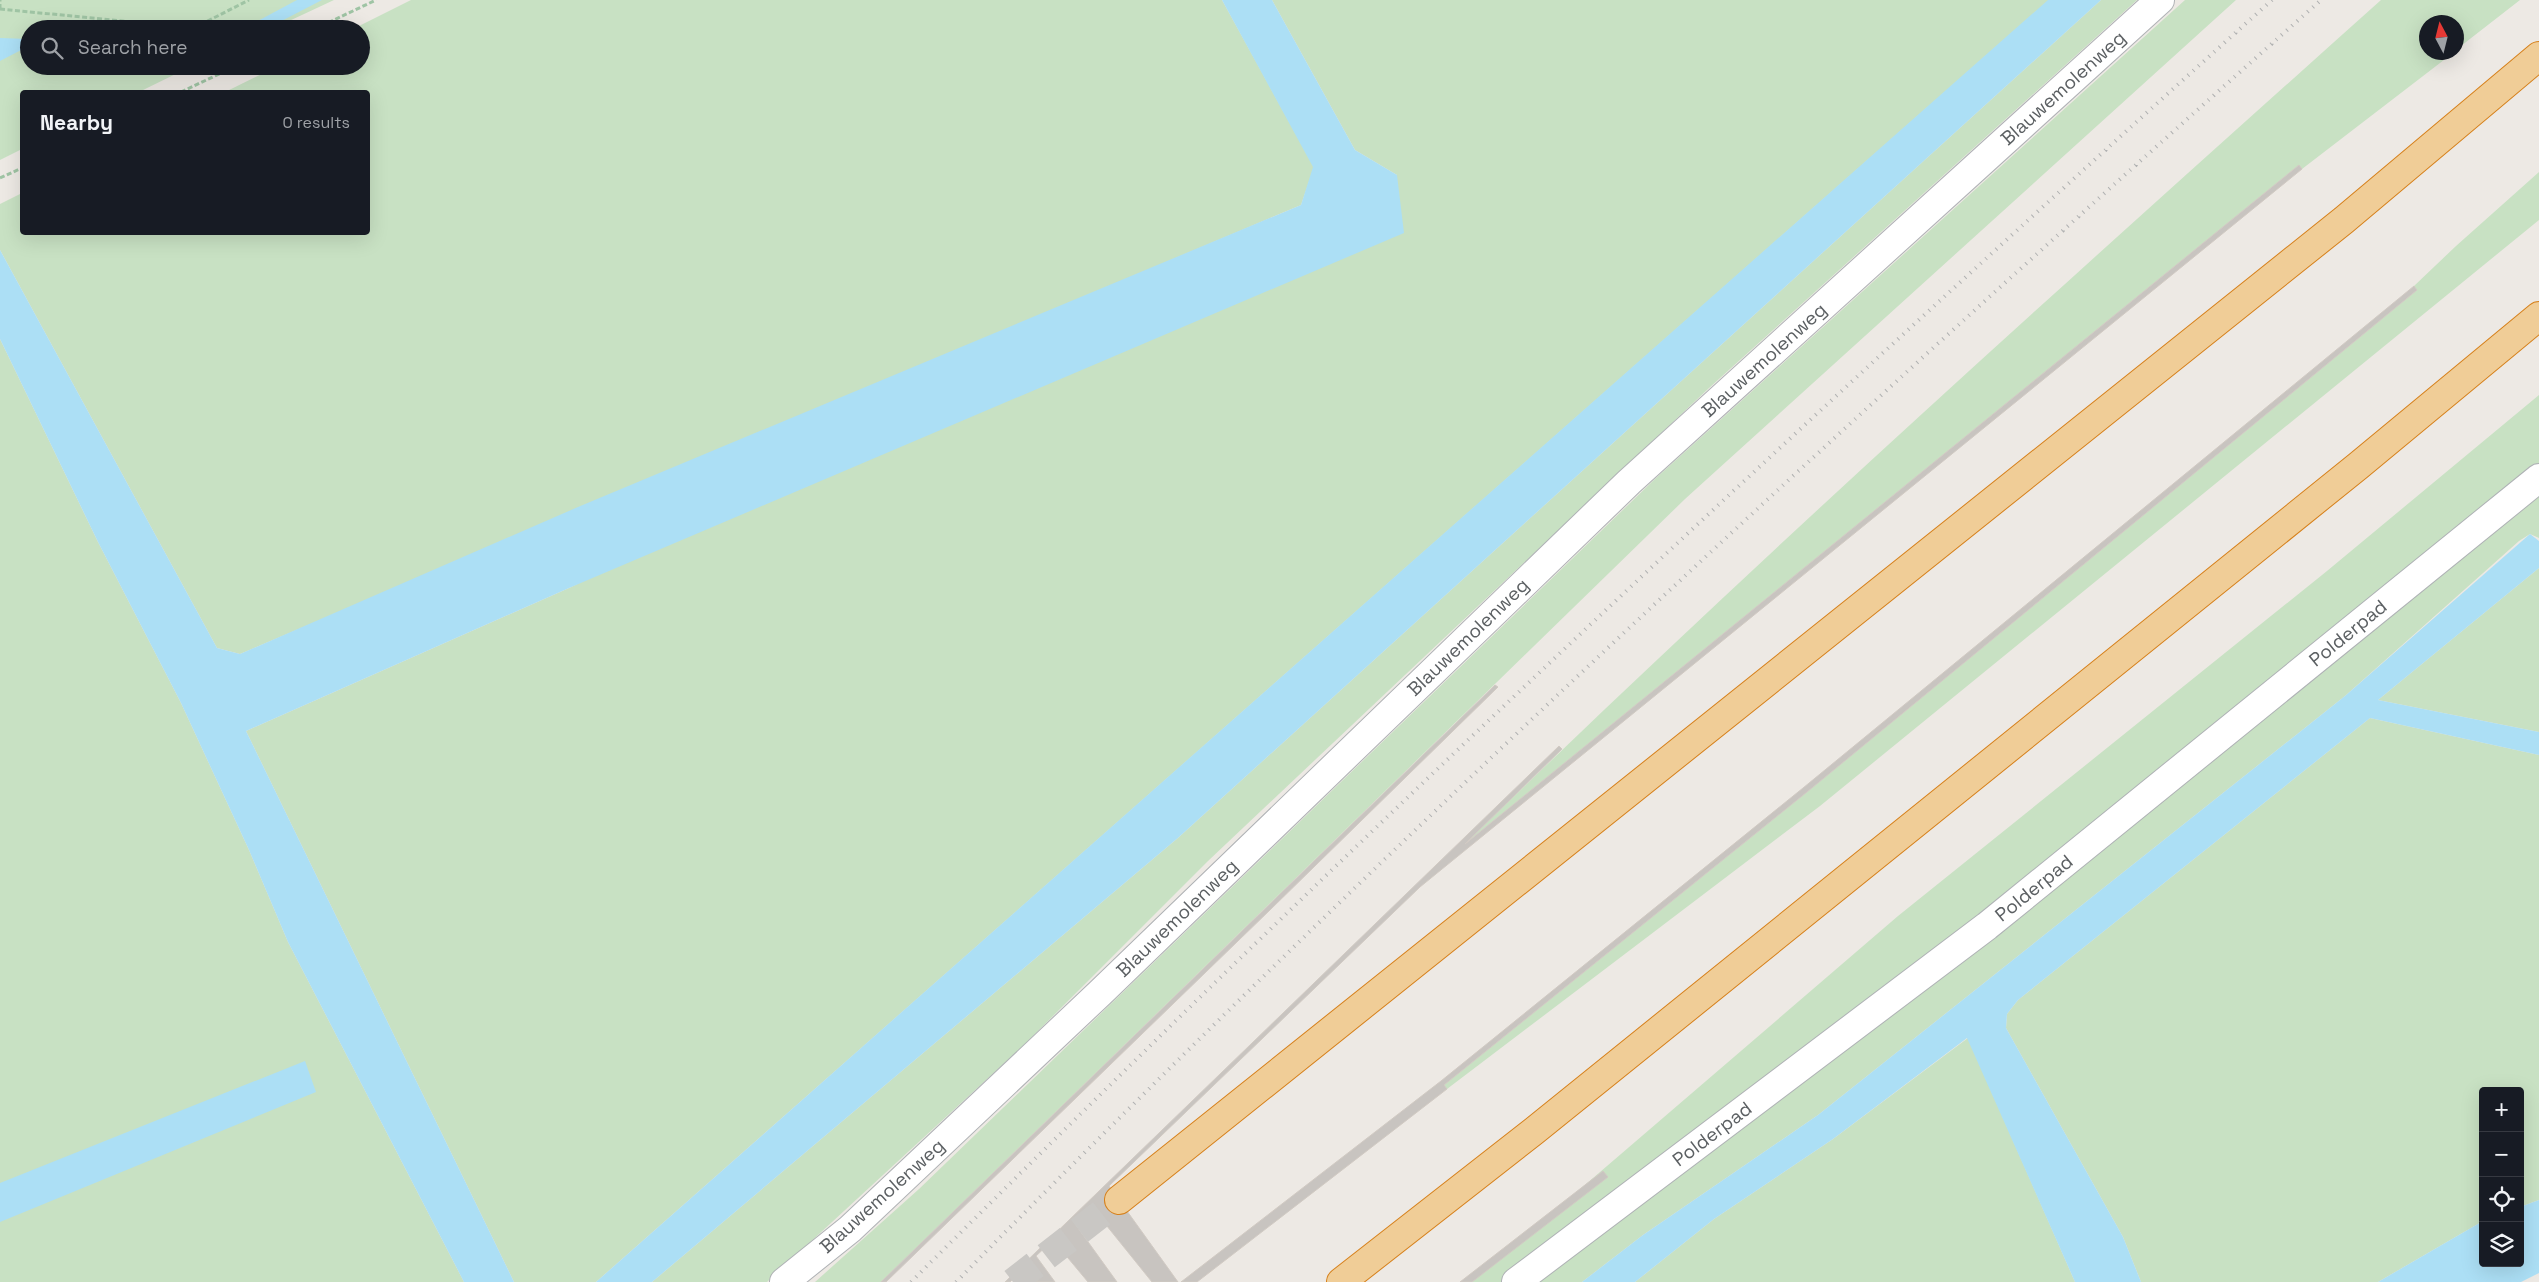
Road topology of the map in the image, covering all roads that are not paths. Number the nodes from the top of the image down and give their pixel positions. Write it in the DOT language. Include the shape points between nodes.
graph roads {
  1 [pos="2160,0"];
  2 [pos="2539,56"];
  3 [pos="2539,316"];
  4 [pos="2539,478"];
  5 [pos="1119,1200"];
  6 [pos="784,1282"];
  7 [pos="1341,1282"];
  8 [pos="1516,1282"];
  1 -- 6 [label="street, Blauwemolenweg" via="1629,482 1043,1047 850,1228"];
  2 -- 5 [label="highway" via="2344,220"];
  3 -- 7 [label="highway" via="1612,1068"];
  4 -- 8 [label="street, Polderpad" via="1987,926"];
}
